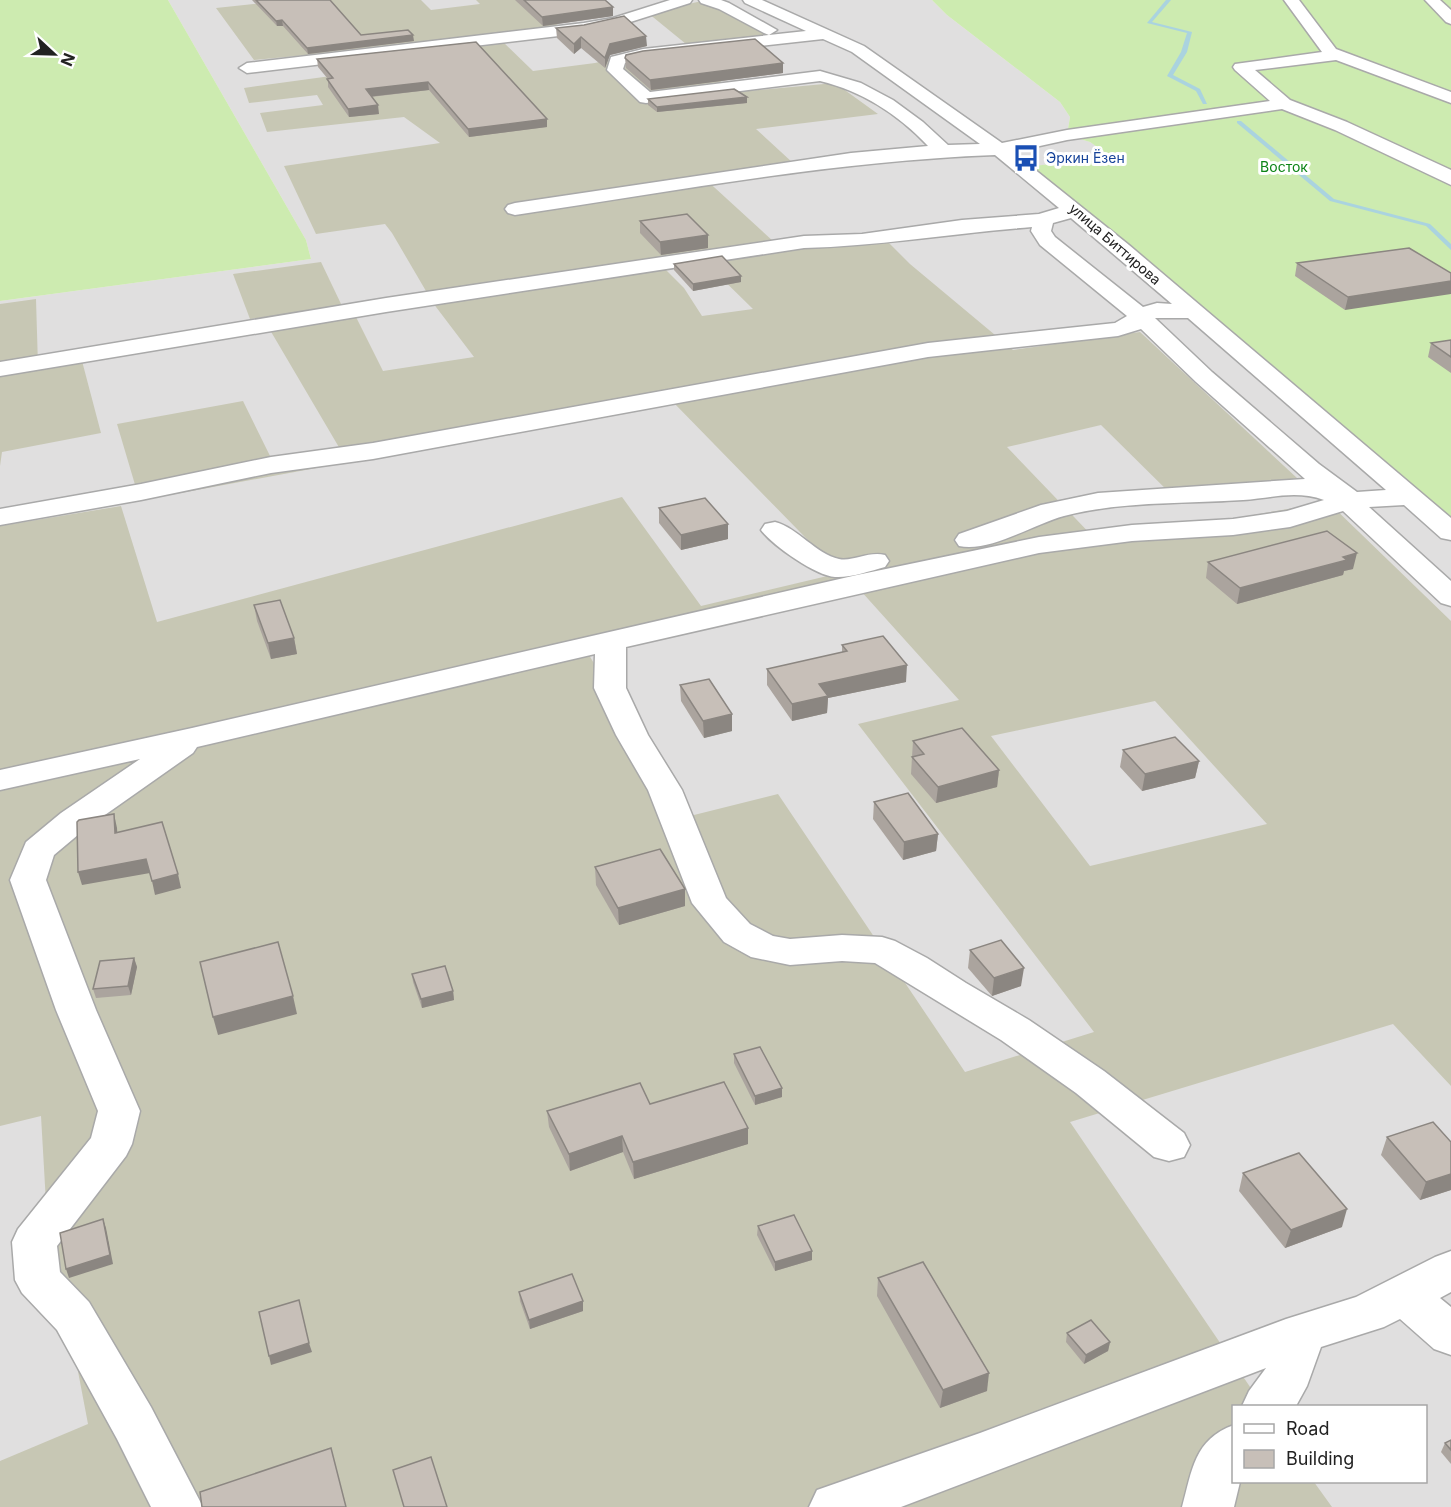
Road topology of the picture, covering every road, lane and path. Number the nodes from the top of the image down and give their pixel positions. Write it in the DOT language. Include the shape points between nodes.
graph roads {
  1 [pos="685,0"];
  2 [pos="706,0"];
  3 [pos="750,0"];
  4 [pos="1291,0"];
  5 [pos="1432,0"];
  6 [pos="1451,19"];
  7 [pos="827,33"];
  8 [pos="782,38"];
  9 [pos="1338,55"];
  10 [pos="814,63"];
  11 [pos="247,68"];
  12 [pos="1451,98"];
  13 [pos="1284,104"];
  14 [pos="999,149"];
  15 [pos="943,151"];
  16 [pos="1451,179"];
  17 [pos="515,209"];
  18 [pos="1077,211"];
  19 [pos="1043,220"];
  20 [pos="1192,310"];
  21 [pos="1139,315"];
  22 [pos="0,369"];
  23 [pos="1410,497"];
  24 [pos="1351,500"];
  25 [pos="0,517"];
  26 [pos="775,530"];
  27 [pos="1451,532"];
  28 [pos="1451,597"];
  29 [pos="611,640"];
  30 [pos="192,738"];
  31 [pos="0,780"];
  32 [pos="1169,1145"];
  33 [pos="1451,1270"];
  34 [pos="1404,1295"];
  35 [pos="1303,1333"];
  36 [pos="1451,1335"];
  37 [pos="1268,1405"];
  38 [pos="1232,1448"];
  39 [pos="177,1507"];
  40 [pos="835,1507"];
  41 [pos="1208,1507"];
  1 -- 11 [label="street" via="584,28"];
  2 -- 8 [label="street"];
  3 -- 7 [label="street, улица Биттирова"];
  4 -- 9 [label="street" via="1330,52"];
  5 -- 6 [label="street"];
  7 -- 8 [label="street"];
  7 -- 14 [label="street, улица Биттирова" via="890,70"];
  8 -- 10 [label="street"];
  8 -- 10 [label="street" via="643,54 617,60 615,70 646,98"];
  9 -- 12 [label="street"];
  9 -- 13 [label="street" via="1241,67"];
  10 -- 15 [label="street" via="905,117"];
  13 -- 14 [label="street" via="1067,135"];
  13 -- 16 [label="street" via="1341,126"];
  14 -- 15 [label="street"];
  14 -- 18 [label="street, улица Биттирова"];
  15 -- 17 [label="street" via="851,159"];
  18 -- 19 [label="street"];
  18 -- 20 [label="street, улица Биттирова"];
  19 -- 21 [label="street" via="1041,231 1047,241"];
  19 -- 22 [label="street" via="862,240 804,242 386,304"];
  20 -- 21 [label="street" via="1157,310"];
  20 -- 23 [label="street, улица Биттирова"];
  21 -- 24 [label="street" via="1310,470"];
  21 -- 25 [label="street" via="1133,324 1118,329 928,350 373,451 271,465"];
  23 -- 24 [label="street"];
  23 -- 27 [label="street, улица Биттирова"];
  24 -- 26 [label="street" via="1296,486 1086,503 1050,511 984,537 836,568 803,551"];
  24 -- 28 [label="street" via="1355,509"];
  24 -- 29 [label="street" via="1290,519 1039,545"];
  29 -- 30 [label="street"];
  29 -- 32 [label="street" via="610,688 664,790 710,903 738,933 764,948 790,952 882,950 1015,1030 1090,1082"];
  30 -- 31 [label="street"];
  30 -- 39 [label="street" via="38,850 28,880 119,1111 111,1143 34,1242 38,1280 73,1316"];
  33 -- 34 [label="street"];
  34 -- 35 [label="street" via="1368,1313"];
  34 -- 36 [label="street"];
  35 -- 37 [label="street" via="1282,1386"];
  35 -- 40 [label="street"];
  38 -- 41 [label="street" via="1219,1465"];
}
